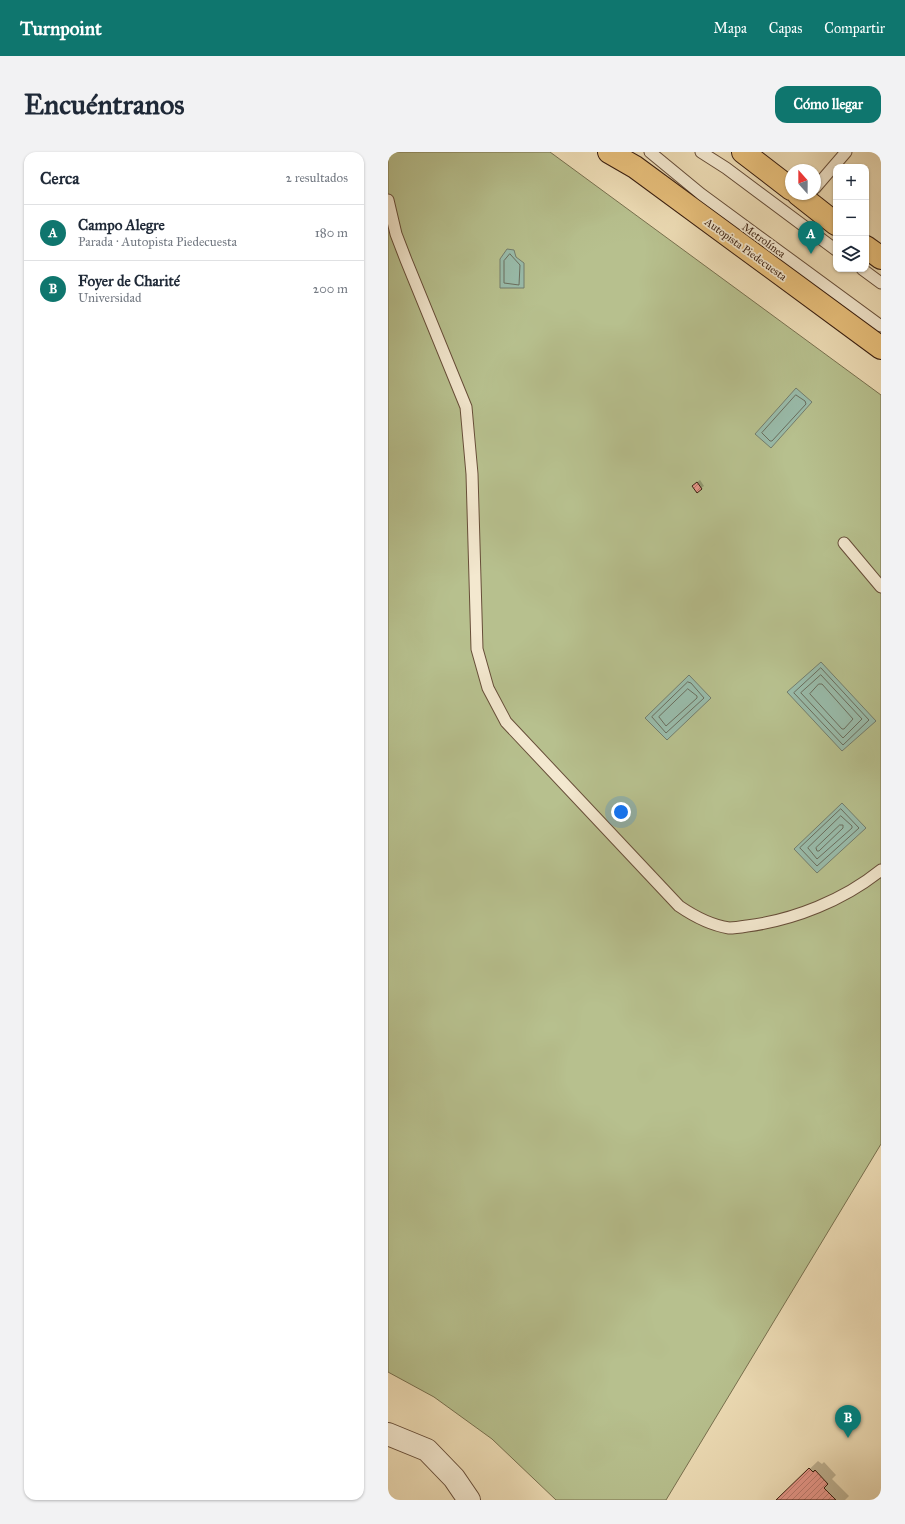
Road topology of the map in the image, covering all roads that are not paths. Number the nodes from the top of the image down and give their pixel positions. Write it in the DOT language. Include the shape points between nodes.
graph roads {
  1 [pos="609,152"];
  2 [pos="650,152"];
  3 [pos="701,152"];
  4 [pos="743,152"];
  5 [pos="846,152"];
  6 [pos="821,176"];
  7 [pos="785,180"];
  8 [pos="388,200"];
  9 [pos="811,200"];
  10 [pos="833,221"];
  11 [pos="833,248"];
  12 [pos="869,249"];
  13 [pos="881,258"];
  14 [pos="866,272"];
  15 [pos="881,283"];
  16 [pos="881,326"];
  17 [pos="881,348"];
  18 [pos="844,543"];
  19 [pos="881,587"];
  20 [pos="881,870"];
  21 [pos="388,1434"];
  22 [pos="469,1500"];
  1 -- 17 [label="highway, Autopista Piedecuesta" via="635,167"];
  2 -- 16 [label="lane, Metrolínea" via="701,194"];
  3 -- 11 [label="lane"];
  4 -- 7 [label="highway"];
  5 -- 6 [label="lane"];
  8 -- 20 [label="lane" via="396,234 466,407 472,474 477,649 488,688 506,722 679,906 702,921 730,928 767,924 819,907 866,882"];
  9 -- 10 [label="highway"];
  12 -- 13 [label="highway"];
  14 -- 15 [label="lane"];
  18 -- 19 [label="lane"];
  21 -- 22 [label="street" via="427,1450 454,1478"];
}
